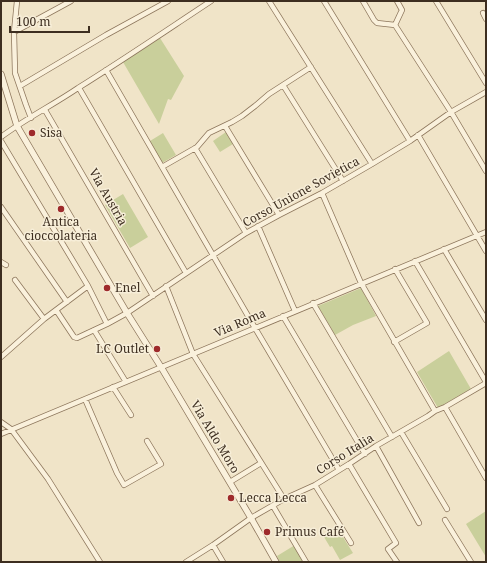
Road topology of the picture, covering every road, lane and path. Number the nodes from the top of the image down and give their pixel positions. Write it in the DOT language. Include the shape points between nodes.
graph roads {
  1 [pos="17,1"];
  2 [pos="71,1"];
  3 [pos="168,1"];
  4 [pos="211,1"];
  5 [pos="269,1"];
  6 [pos="324,1"];
  7 [pos="363,1"];
  8 [pos="397,1"];
  9 [pos="436,1"];
  10 [pos="483,13"];
  11 [pos="486,18"];
  12 [pos="395,25"];
  13 [pos="14,32"];
  14 [pos="312,67"];
  15 [pos="106,70"];
  16 [pos="1,74"];
  17 [pos="283,84"];
  18 [pos="486,84"];
  19 [pos="20,86"];
  20 [pos="78,88"];
  21 [pos="486,92"];
  22 [pos="45,110"];
  23 [pos="451,112"];
  24 [pos="31,118"];
  25 [pos="17,126"];
  26 [pos="225,126"];
  27 [pos="418,135"];
  28 [pos="1,137"];
  29 [pos="410,140"];
  30 [pos="1,141"];
  31 [pos="195,148"];
  32 [pos="372,164"];
  33 [pos="162,167"];
  34 [pos="486,171"];
  35 [pos="343,181"];
  36 [pos="322,193"];
  37 [pos="1,207"];
  38 [pos="279,215"];
  39 [pos="258,226"];
  40 [pos="486,232"];
  41 [pos="246,233"];
  42 [pos="477,236"];
  43 [pos="444,249"];
  44 [pos="486,251"];
  45 [pos="213,256"];
  46 [pos="415,261"];
  47 [pos="1,262"];
  48 [pos="6,265"];
  49 [pos="395,269"];
  50 [pos="186,273"];
  51 [pos="15,280"];
  52 [pos="361,283"];
  53 [pos="88,286"];
  54 [pos="166,286"];
  55 [pos="153,296"];
  56 [pos="67,302"];
  57 [pos="313,304"];
  58 [pos="56,310"];
  59 [pos="295,311"];
  60 [pos="127,313"];
  61 [pos="284,316"];
  62 [pos="44,319"];
  63 [pos="486,320"];
  64 [pos="107,324"];
  65 [pos="255,328"];
  66 [pos="94,330"];
  67 [pos="394,342"];
  68 [pos="193,354"];
  69 [pos="1,357"];
  70 [pos="161,367"];
  71 [pos="126,382"];
  72 [pos="486,383"];
  73 [pos="113,387"];
  74 [pos="85,399"];
  75 [pos="445,407"];
  76 [pos="435,411"];
  77 [pos="131,415"];
  78 [pos="1,422"];
  79 [pos="11,429"];
  80 [pos="401,432"];
  81 [pos="1,434"];
  82 [pos="392,437"];
  83 [pos="147,441"];
  84 [pos="376,446"];
  85 [pos="365,454"];
  86 [pos="261,463"];
  87 [pos="349,464"];
  88 [pos="339,470"];
  89 [pos="486,478"];
  90 [pos="230,482"];
  91 [pos="315,485"];
  92 [pos="284,499"];
  93 [pos="273,506"];
  94 [pos="447,509"];
  95 [pos="251,518"];
  96 [pos="445,520"];
  97 [pos="419,522"];
  98 [pos="351,543"];
  99 [pos="213,545"];
  100 [pos="100,562"];
  101 [pos="186,562"];
  102 [pos="223,562"];
  103 [pos="276,562"];
  104 [pos="306,562"];
  105 [pos="397,562"];
  106 [pos="471,562"];
  1 -- 13 [label="street"];
  2 -- 13 [label="street"];
  3 -- 19 [label="street"];
  4 -- 15 [label="street"];
  5 -- 14 [label="street"];
  6 -- 29 [label="street"];
  7 -- 12 [label="street" via="377,24"];
  8 -- 12 [label="street" via="402,10"];
  9 -- 18 [label="street"];
  10 -- 11 [label="street"];
  12 -- 23 [label="street"];
  13 -- 19 [label="street" via="15,73"];
  14 -- 17 [label="street"];
  14 -- 32 [label="street"];
  15 -- 20 [label="street"];
  15 -- 33 [label="street"];
  16 -- 25 [label="street, Via Aldo Moro"];
  17 -- 26 [label="street"];
  17 -- 35 [label="street"];
  19 -- 24 [label="street"];
  20 -- 22 [label="street"];
  20 -- 50 [label="street"];
  21 -- 23 [label="street, Corso Unione Sovietica"];
  22 -- 24 [label="street"];
  22 -- 55 [label="street, Via Austria"];
  23 -- 27 [label="street, Corso Unione Sovietica"];
  23 -- 34 [label="street"];
  24 -- 25 [label="street"];
  25 -- 28 [label="street"];
  25 -- 60 [label="street, Via Aldo Moro"];
  26 -- 31 [label="street" via="209,133"];
  26 -- 38 [label="street"];
  27 -- 29 [label="street, Corso Unione Sovietica"];
  27 -- 42 [label="street"];
  29 -- 32 [label="street, Corso Unione Sovietica"];
  30 -- 53 [label="street"];
  31 -- 33 [label="street"];
  31 -- 41 [label="street"];
  32 -- 35 [label="street, Corso Unione Sovietica"];
  33 -- 45 [label="street"];
  35 -- 36 [label="street, Corso Unione Sovietica"];
  36 -- 38 [label="street, Corso Unione Sovietica"];
  36 -- 52 [label="street"];
  37 -- 56 [label="street"];
  38 -- 39 [label="street, Corso Unione Sovietica"];
  39 -- 41 [label="street, Corso Unione Sovietica"];
  39 -- 59 [label="street"];
  40 -- 42 [label="street, Via Roma"];
  41 -- 45 [label="street, Corso Unione Sovietica"];
  42 -- 43 [label="street, Via Roma"];
  42 -- 44 [label="street"];
  43 -- 46 [label="street, Via Roma"];
  43 -- 63 [label="street"];
  45 -- 50 [label="street, Corso Unione Sovietica"];
  45 -- 65 [label="street"];
  46 -- 49 [label="street, Via Roma"];
  46 -- 72 [label="street"];
  47 -- 48 [label="street"];
  49 -- 52 [label="street, Via Roma"];
  49 -- 67 [label="street" via="427,323"];
  50 -- 54 [label="street, Corso Unione Sovietica"];
  51 -- 62 [label="street"];
  52 -- 57 [label="street, Via Roma"];
  52 -- 67 [label="street"];
  53 -- 56 [label="street"];
  53 -- 64 [label="street"];
  54 -- 55 [label="street, Corso Unione Sovietica"];
  54 -- 68 [label="street"];
  55 -- 60 [label="street, Corso Unione Sovietica"];
  56 -- 58 [label="street"];
  57 -- 59 [label="street, Via Roma"];
  57 -- 82 [label="street"];
  58 -- 62 [label="street"];
  58 -- 66 [label="street, Corso Unione Sovietica" via="74,337"];
  59 -- 61 [label="street, Via Roma"];
  60 -- 64 [label="street, Corso Unione Sovietica"];
  60 -- 70 [label="street, Via Aldo Moro"];
  61 -- 65 [label="street, Via Roma"];
  61 -- 85 [label="street"];
  62 -- 69 [label="street"];
  64 -- 66 [label="street, Corso Unione Sovietica"];
  65 -- 68 [label="street, Via Roma"];
  65 -- 88 [label="street"];
  66 -- 71 [label="street"];
  67 -- 76 [label="street"];
  68 -- 70 [label="street, Via Roma"];
  68 -- 86 [label="street"];
  70 -- 71 [label="street, Via Roma"];
  70 -- 90 [label="street, Via Aldo Moro"];
  71 -- 73 [label="street, Via Roma"];
  72 -- 75 [label="street, Corso Italia"];
  73 -- 74 [label="street, Via Roma"];
  73 -- 77 [label="street"];
  74 -- 79 [label="street, Via Roma"];
  74 -- 83 [label="street" via="124,485 161,464"];
  75 -- 76 [label="street, Corso Italia"];
  75 -- 89 [label="street"];
  76 -- 80 [label="street, Corso Italia"];
  78 -- 79 [label="street"];
  79 -- 81 [label="street, Via Roma"];
  79 -- 100 [label="street" via="55,490"];
  80 -- 82 [label="street, Corso Italia"];
  80 -- 94 [label="street"];
  82 -- 84 [label="street, Corso Italia"];
  84 -- 85 [label="street, Corso Italia"];
  84 -- 97 [label="street"];
  85 -- 87 [label="street, Corso Italia"];
  86 -- 90 [label="street"];
  86 -- 92 [label="street"];
  87 -- 88 [label="street, Corso Italia"];
  87 -- 105 [label="street" via="396,543 388,549"];
  88 -- 91 [label="street, Corso Italia"];
  90 -- 95 [label="street, Via Aldo Moro"];
  91 -- 92 [label="street, Corso Italia"];
  91 -- 98 [label="street"];
  92 -- 93 [label="street, Corso Italia"];
  93 -- 95 [label="street, Corso Italia"];
  93 -- 104 [label="street"];
  95 -- 99 [label="street, Corso Italia"];
  95 -- 103 [label="street, Via Aldo Moro"];
  96 -- 106 [label="street"];
  99 -- 101 [label="street, Corso Italia"];
  99 -- 102 [label="street"];
}
